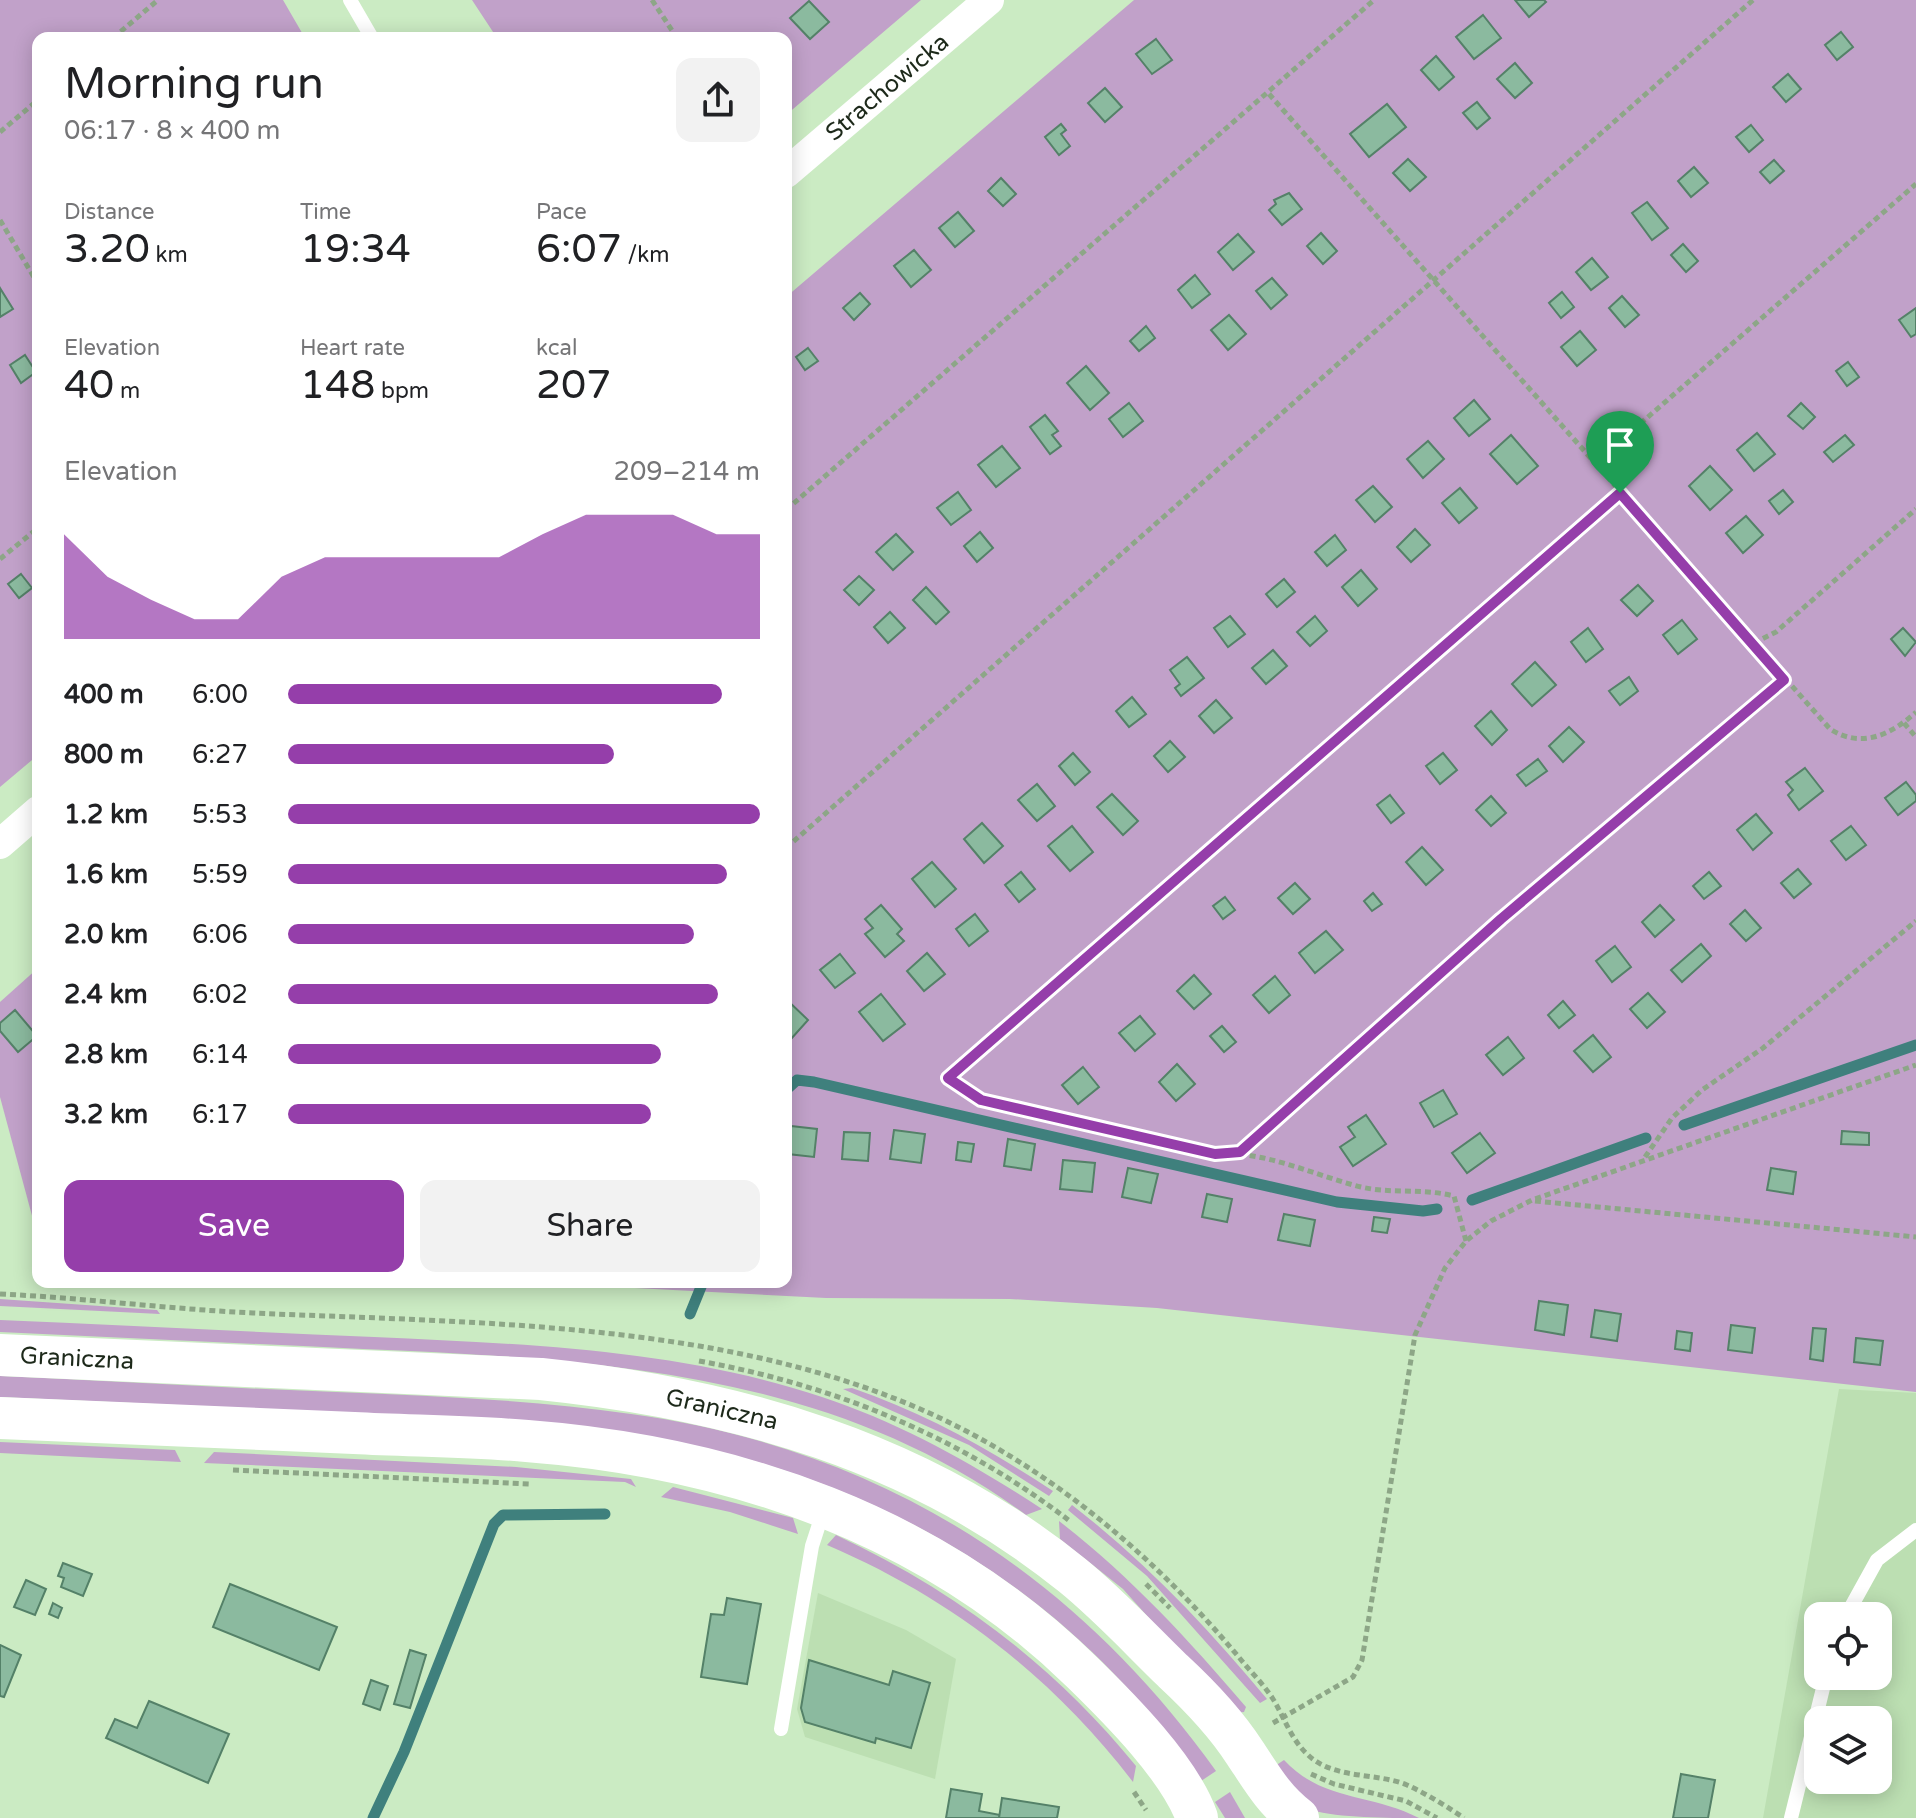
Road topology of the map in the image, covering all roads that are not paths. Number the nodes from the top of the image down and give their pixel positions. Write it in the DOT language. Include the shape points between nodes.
graph roads {
  1 [pos="350,0"];
  2 [pos="989,0"];
  3 [pos="369,32"];
  4 [pos="792,168"];
  5 [pos="32,816"];
  6 [pos="0,844"];
  7 [pos="0,1355"];
  8 [pos="0,1418"];
  9 [pos="825,1505"];
  10 [pos="1916,1530"];
  11 [pos="1854,1602"];
  12 [pos="1823,1690"];
  13 [pos="781,1729"];
  14 [pos="1197,1818"];
  15 [pos="1298,1818"];
  16 [pos="1791,1818"];
  1 -- 3 [label="lane"];
  2 -- 4 [label="street, Strachowicka"];
  5 -- 6 [label="street"];
  7 -- 15 [label="main road, Graniczna" via="569,1382 723,1407 833,1439 948,1491 1074,1576 1206,1702 1267,1789"];
  8 -- 9 [label="main road" via="528,1441 734,1474"];
  9 -- 13 [label="lane" via="812,1546"];
  9 -- 14 [label="main road" via="901,1539 1053,1643 1134,1723"];
  10 -- 11 [label="lane" via="1877,1560"];
  12 -- 16 [label="lane"];
}
